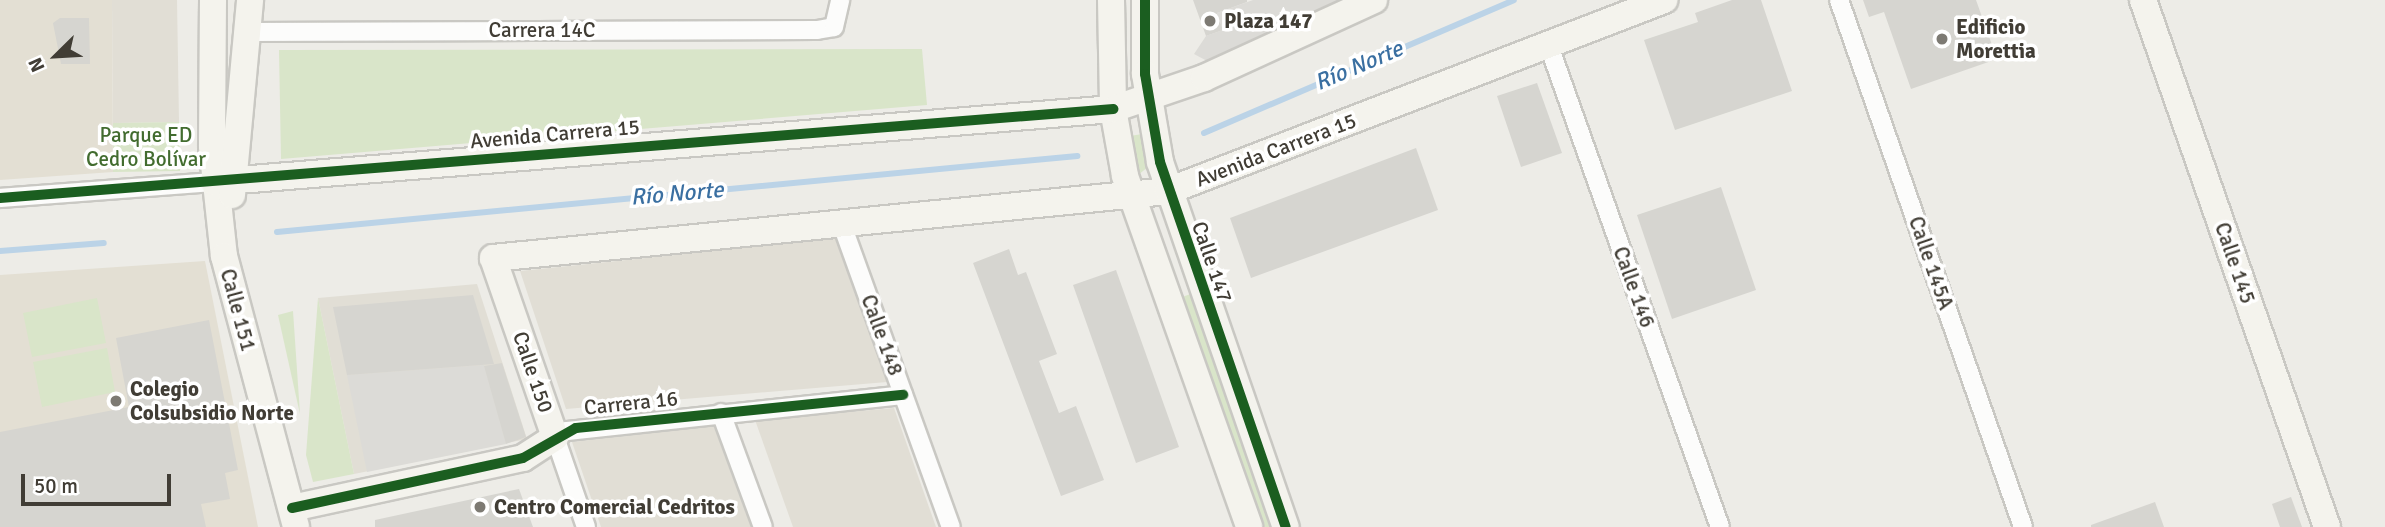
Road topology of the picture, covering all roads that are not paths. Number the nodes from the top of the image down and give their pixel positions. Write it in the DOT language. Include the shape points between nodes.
graph roads {
  1 [pos="213,0"];
  2 [pos="250,0"];
  3 [pos="839,0"];
  4 [pos="1111,0"];
  5 [pos="1145,0"];
  6 [pos="1374,0"];
  7 [pos="1664,0"];
  8 [pos="1839,0"];
  9 [pos="2143,0"];
  10 [pos="249,32"];
  11 [pos="1549,46"];
  12 [pos="1148,101"];
  13 [pos="1113,109"];
  14 [pos="224,181"];
  15 [pos="1168,191"];
  16 [pos="1131,196"];
  17 [pos="0,198"];
  18 [pos="841,222"];
  19 [pos="493,258"];
  20 [pos="903,395"];
  21 [pos="721,413"];
  22 [pos="555,437"];
  23 [pos="294,518"];
  24 [pos="586,527"];
  25 [pos="763,527"];
  26 [pos="951,527"];
  27 [pos="1249,527"];
  28 [pos="1286,527"];
  29 [pos="1720,527"];
  30 [pos="2023,527"];
  31 [pos="2327,527"];
  1 -- 14 [label="street, Calle 151"];
  2 -- 10 [label="street, Calle 151"];
  3 -- 10 [label="street, Carrera 14C" via="834,27"];
  4 -- 13 [label="street"];
  5 -- 12 [label="street, Calle 147"];
  6 -- 12 [label="street, Avenida Carrera 15"];
  7 -- 11 [label="street, Avenida Carrera 15"];
  8 -- 30 [label="street, Calle 145A"];
  9 -- 31 [label="street, Calle 145"];
  10 -- 14 [label="street, Calle 151"];
  11 -- 15 [label="street, Avenida Carrera 15"];
  11 -- 29 [label="street, Calle 146"];
  12 -- 13 [label="street, Avenida Carrera 15"];
  12 -- 15 [label="street, Calle 147"];
  13 -- 14 [label="street, Avenida Carrera 15"];
  13 -- 16 [label="street"];
  14 -- 17 [label="street, Avenida Carrera 15"];
  14 -- 23 [label="street, Calle 151" via="224,256"];
  15 -- 16 [label="street, Avenida Carrera 15"];
  15 -- 28 [label="street, Calle 147"];
  16 -- 18 [label="street, Avenida Carrera 15"];
  16 -- 27 [label="street"];
  18 -- 19 [label="street, Avenida Carrera 15"];
  18 -- 20 [label="street, Calle 148"];
  19 -- 22 [label="street, Calle 150"];
  20 -- 21 [label="street, Carrera 16"];
  20 -- 26 [label="street, Calle 148"];
  21 -- 22 [label="street, Carrera 16" via="576,428"];
  21 -- 25 [label="street"];
  22 -- 23 [label="street, Carrera 16" via="523,458"];
  22 -- 24 [label="street, Calle 150"];
}
